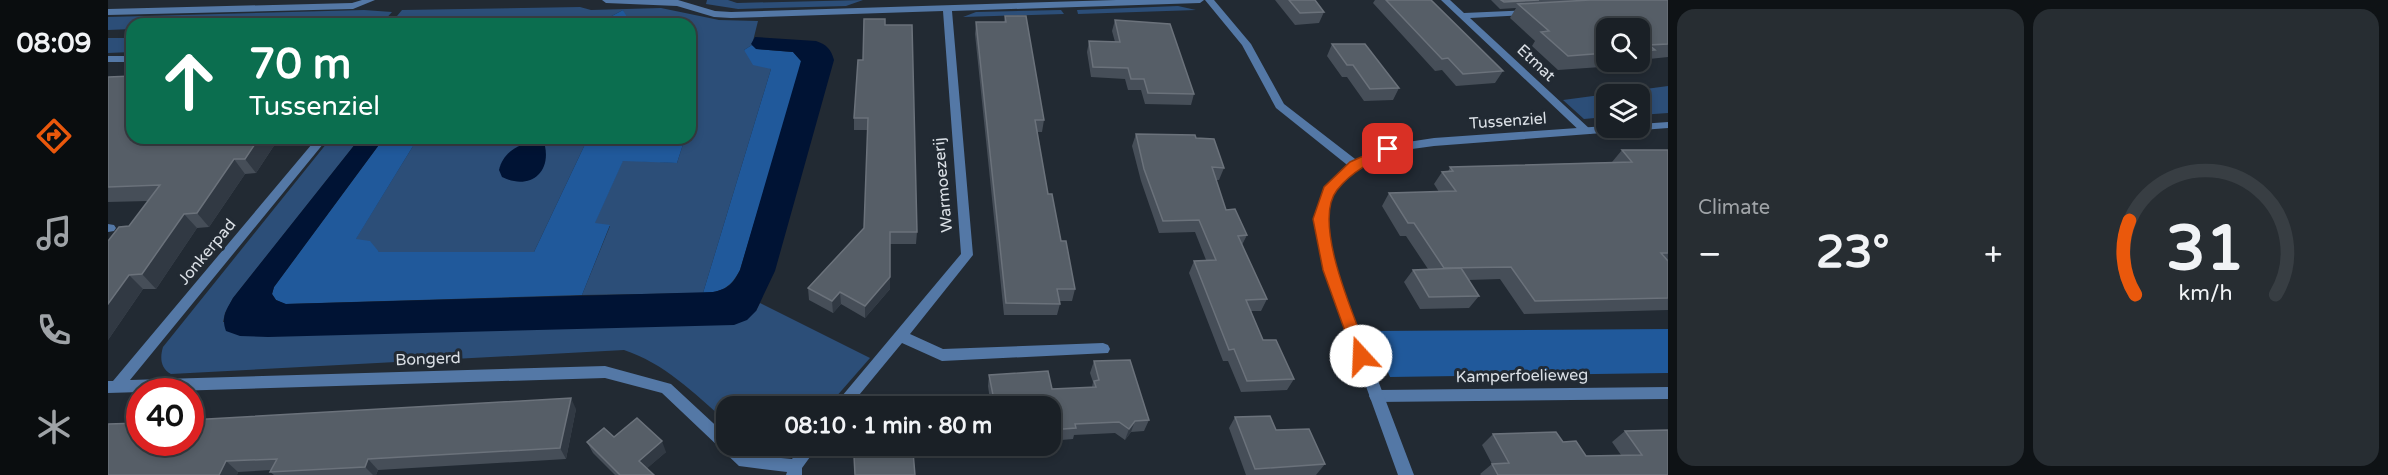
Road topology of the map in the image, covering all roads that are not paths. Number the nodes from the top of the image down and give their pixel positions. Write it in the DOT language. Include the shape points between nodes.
graph roads {
  1 [pos="371,0"];
  2 [pos="606,0"];
  3 [pos="1200,0"];
  4 [pos="1209,0"];
  5 [pos="1445,0"];
  6 [pos="878,5"];
  7 [pos="947,8"];
  8 [pos="1543,11"];
  9 [pos="108,12"];
  10 [pos="1463,16"];
  11 [pos="126,59"];
  12 [pos="108,60"];
  13 [pos="1668,125"];
  14 [pos="1587,132"];
  15 [pos="317,144"];
  16 [pos="1355,165"];
  17 [pos="899,335"];
  18 [pos="1103,349"];
  19 [pos="113,387"];
  20 [pos="1668,393"];
  21 [pos="850,396"];
  22 [pos="1376,396"];
  23 [pos="716,435"];
  24 [pos="739,456"];
  25 [pos="804,456"];
  26 [pos="794,471"];
  27 [pos="1406,475"];
  1 -- 9 [label="street" via="353,6"];
  2 -- 6 [label="street" via="678,3 731,15"];
  3 -- 7 [label="street"];
  4 -- 16 [label="street" via="1246,44 1280,106"];
  5 -- 10 [label="street, Etmat"];
  6 -- 7 [label="street"];
  7 -- 17 [label="street, Warmoezerij" via="967,255"];
  8 -- 10 [label="street"];
  10 -- 14 [label="street, Etmat"];
  11 -- 12 [label="street"];
  13 -- 14 [label="street, Tussenziel"];
  14 -- 16 [label="street, Tussenziel" via="1434,142 1388,149"];
  15 -- 19 [label="street, Jonkerpad"];
  16 -- 22 [label="street, Tussenziel" via="1329,190 1320,219 1330,270"];
  17 -- 18 [label="street" via="942,355"];
  17 -- 21 [label="street, Warmoezerij"];
  19 -- 23 [label="street, Bongerd" via="605,372 666,388"];
  20 -- 22 [label="street, Kamperfoelieweg"];
  22 -- 27 [label="street, Tussenziel"];
  24 -- 26 [label="street, Bongerd" via="744,461"];
  25 -- 26 [label="street"];
}
